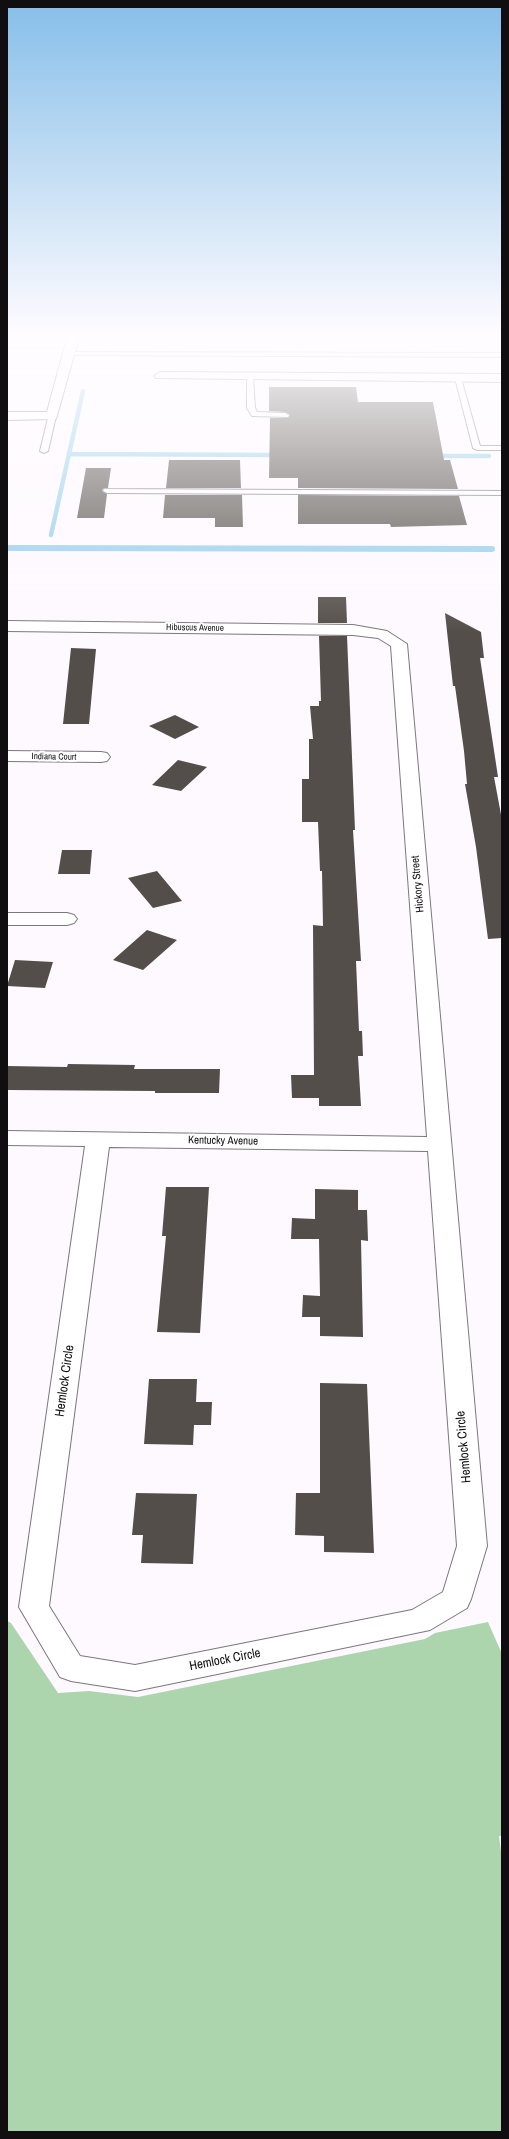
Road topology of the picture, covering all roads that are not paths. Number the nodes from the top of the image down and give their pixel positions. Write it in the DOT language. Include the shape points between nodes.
graph roads {
  1 [pos="48,434"];
  2 [pos="473,434"];
  3 [pos="502,448"];
  4 [pos="44,451"];
  5 [pos="108,491"];
  6 [pos="502,492"];
  7 [pos="7,626"];
  8 [pos="382,634"];
  9 [pos="7,756"];
  10 [pos="101,757"];
  11 [pos="7,919"];
  12 [pos="67,920"];
  13 [pos="7,1138"];
  14 [pos="98,1139"];
  15 [pos="439,1144"];
  1 -- 4 [label="lane"];
  2 -- 3 [label="lane" via="477,448"];
  5 -- 6 [label="lane"];
  7 -- 8 [label="street, Hibuscus Avenue" via="353,630"];
  8 -- 15 [label="street, Hickory Street" via="399,644"];
  9 -- 10 [label="street, Indiana Court"];
  11 -- 12 [label="street"];
  13 -- 14 [label="street, Kentucky Avenue"];
  14 -- 15 [label="street, Kentucky Avenue"];
  14 -- 15 [label="street, Hemlock Circle" via="34,1607 71,1668 135,1678 419,1621 456,1598 472,1546"];
}
